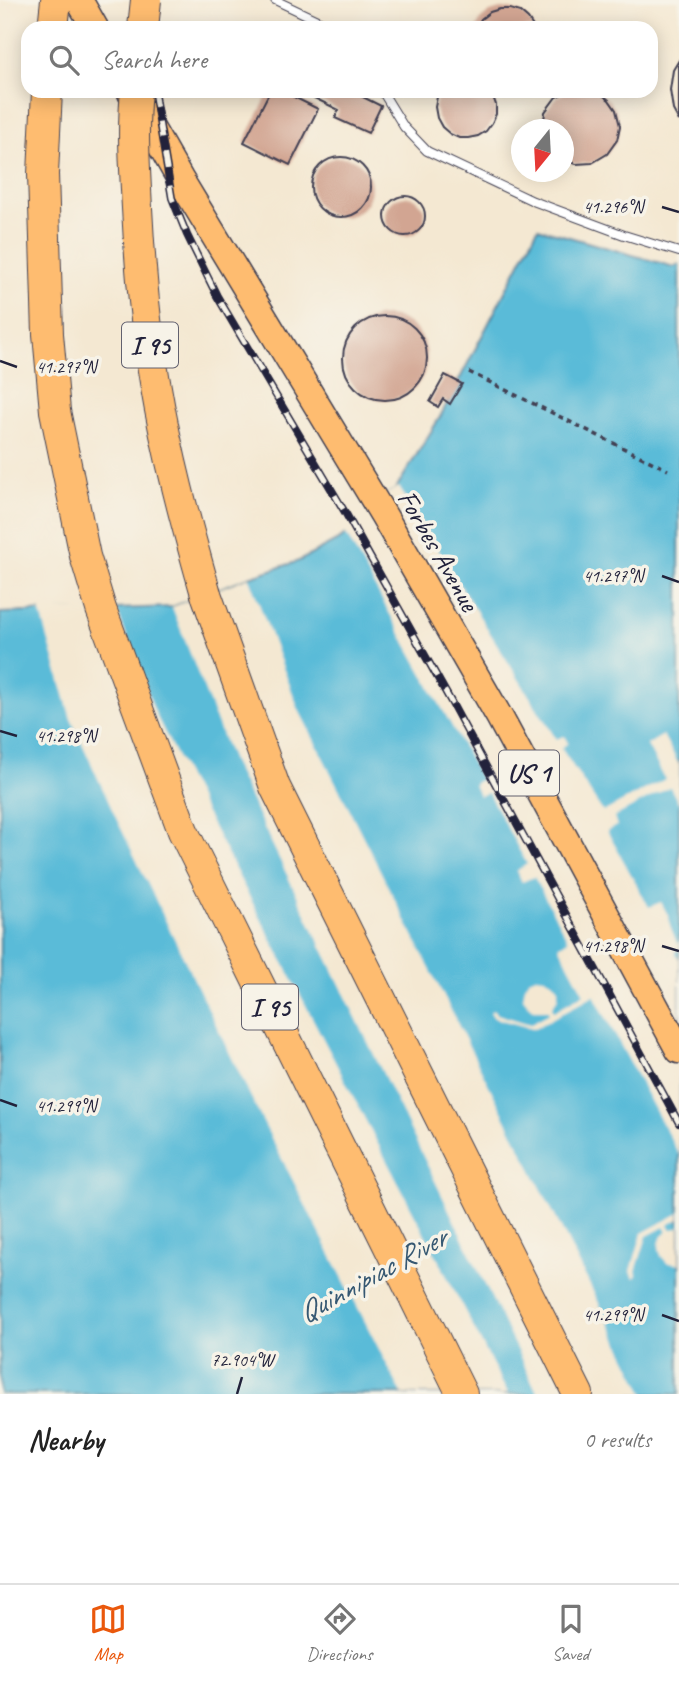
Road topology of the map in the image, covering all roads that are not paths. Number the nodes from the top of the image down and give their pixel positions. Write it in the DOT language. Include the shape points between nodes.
graph roads {
  1 [pos="56,0"];
  2 [pos="79,0"];
  3 [pos="146,0"];
  4 [pos="275,0"];
  5 [pos="54,21"];
  6 [pos="91,21"];
  7 [pos="144,21"];
  8 [pos="319,21"];
  9 [pos="47,98"];
  10 [pos="133,98"];
  11 [pos="137,98"];
  12 [pos="386,98"];
  13 [pos="679,253"];
  14 [pos="679,1050"];
  15 [pos="462,1394"];
  16 [pos="578,1394"];
  1 -- 5 [label="highway"];
  2 -- 6 [label="main road"];
  3 -- 7 [label="highway, bridge"];
  4 -- 8 [label="lane"];
  9 -- 15 [label="highway, I 95" via="44,222 55,411 85,556 101,609 183,831"];
  10 -- 16 [label="highway, I 95, bridge" via="139,244 155,383 184,519 206,594 275,787"];
  11 -- 14 [label="main road, Forbes Avenue / US 1" via="180,179 493,707"];
  12 -- 13 [label="lane" via="404,127 427,151 533,201"];
}
